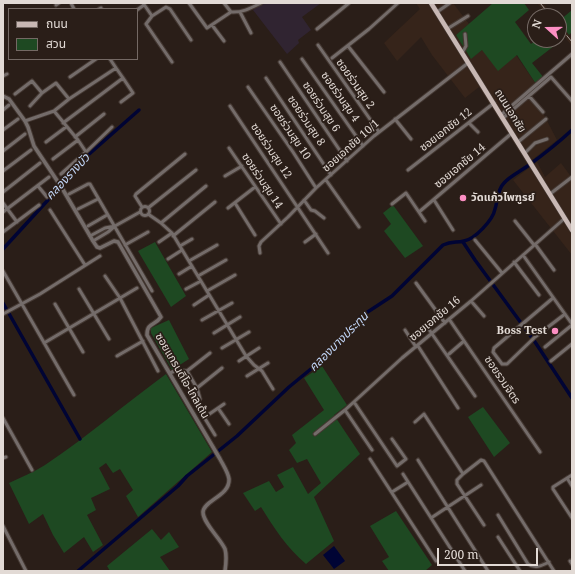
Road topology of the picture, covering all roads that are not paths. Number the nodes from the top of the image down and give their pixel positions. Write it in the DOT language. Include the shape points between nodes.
graph roads {
  1 [pos="76,3"];
  2 [pos="189,3"];
  3 [pos="224,3"];
  4 [pos="250,3"];
  5 [pos="261,3"];
  6 [pos="349,3"];
  7 [pos="398,3"];
  8 [pos="431,3"];
  9 [pos="450,3"];
  10 [pos="143,4"];
  11 [pos="72,6"];
  12 [pos="253,7"];
  13 [pos="231,12"];
  14 [pos="240,12"];
  15 [pos="437,12"];
  16 [pos="152,16"];
  17 [pos="468,16"];
  18 [pos="212,26"];
  19 [pos="317,29"];
  20 [pos="447,29"];
  21 [pos="252,33"];
  22 [pos="465,34"];
  23 [pos="191,40"];
  24 [pos="224,41"];
  25 [pos="318,45"];
  26 [pos="348,46"];
  27 [pos="462,53"];
  28 [pos="572,54"];
  29 [pos="332,58"];
  30 [pos="302,59"];
  31 [pos="95,60"];
  32 [pos="111,60"];
  33 [pos="172,62"];
  34 [pos="280,62"];
  35 [pos="468,63"];
  36 [pos="116,68"];
  37 [pos="7,74"];
  38 [pos="3,76"];
  39 [pos="70,77"];
  40 [pos="123,78"];
  41 [pos="266,78"];
  42 [pos="248,87"];
  43 [pos="384,92"];
  44 [pos="42,93"];
  45 [pos="15,94"];
  46 [pos="3,96"];
  47 [pos="529,96"];
  48 [pos="69,99"];
  49 [pos="572,101"];
  50 [pos="121,102"];
  51 [pos="494,103"];
  52 [pos="9,106"];
  53 [pos="30,106"];
  54 [pos="230,106"];
  55 [pos="3,110"];
  56 [pos="54,111"];
  57 [pos="543,112"];
  58 [pos="104,114"];
  59 [pos="502,117"];
  60 [pos="18,119"];
  61 [pos="395,119"];
  62 [pos="546,119"];
  63 [pos="25,121"];
  64 [pos="63,123"];
  65 [pos="469,123"];
  66 [pos="66,127"];
  67 [pos="112,127"];
  68 [pos="3,130"];
  69 [pos="378,132"];
  70 [pos="478,132"];
  71 [pos="512,133"];
  72 [pos="25,134"];
  73 [pos="75,137"];
  74 [pos="411,139"];
  75 [pos="547,139"];
  76 [pos="78,140"];
  77 [pos="46,142"];
  78 [pos="518,142"];
  79 [pos="363,146"];
  80 [pos="229,148"];
  81 [pos="31,150"];
  82 [pos="3,151"];
  83 [pos="86,152"];
  84 [pos="525,153"];
  85 [pos="185,154"];
  86 [pos="53,159"];
  87 [pos="347,161"];
  88 [pos="40,163"];
  89 [pos="242,166"];
  90 [pos="196,170"];
  91 [pos="408,170"];
  92 [pos="3,171"];
  93 [pos="60,174"];
  94 [pos="331,175"];
  95 [pos="225,176"];
  96 [pos="49,177"];
  97 [pos="572,177"];
  98 [pos="326,180"];
  99 [pos="38,186"];
  100 [pos="206,186"];
  101 [pos="255,187"];
  102 [pos="316,188"];
  103 [pos="3,192"];
  104 [pos="69,194"];
  105 [pos="550,194"];
  106 [pos="47,197"];
  107 [pos="98,199"];
  108 [pos="304,200"];
  109 [pos="434,200"];
  110 [pos="215,202"];
  111 [pos="3,203"];
  112 [pos="235,203"];
  113 [pos="392,204"];
  114 [pos="39,205"];
  115 [pos="142,207"];
  116 [pos="297,207"];
  117 [pos="148,208"];
  118 [pos="228,208"];
  119 [pos="7,209"];
  120 [pos="50,210"];
  121 [pos="78,210"];
  122 [pos="3,212"];
  123 [pos="140,212"];
  124 [pos="419,212"];
  125 [pos="148,214"];
  126 [pos="107,215"];
  127 [pos="324,218"];
  128 [pos="565,218"];
  129 [pos="425,221"];
  130 [pos="515,221"];
  131 [pos="17,222"];
  132 [pos="161,223"];
  133 [pos="281,224"];
  134 [pos="88,226"];
  135 [pos="115,226"];
  136 [pos="358,227"];
  137 [pos="453,230"];
  138 [pos="572,230"];
  139 [pos="3,232"];
  140 [pos="148,232"];
  141 [pos="316,234"];
  142 [pos="173,235"];
  143 [pos="255,235"];
  144 [pos="90,236"];
  145 [pos="192,238"];
  146 [pos="475,240"];
  147 [pos="93,241"];
  148 [pos="159,242"];
  149 [pos="305,242"];
  150 [pos="534,244"];
  151 [pos="126,245"];
  152 [pos="217,245"];
  153 [pos="180,246"];
  154 [pos="182,250"];
  155 [pos="260,253"];
  156 [pos="328,253"];
  157 [pos="523,255"];
  158 [pos="100,256"];
  159 [pos="168,259"];
  160 [pos="226,260"];
  161 [pos="189,261"];
  162 [pos="514,262"];
  163 [pos="85,265"];
  164 [pos="192,266"];
  165 [pos="554,270"];
  166 [pos="3,271"];
  167 [pos="502,272"];
  168 [pos="179,274"];
  169 [pos="235,275"];
  170 [pos="105,276"];
  171 [pos="198,276"];
  172 [pos="201,281"];
  173 [pos="416,283"];
  174 [pos="79,288"];
  175 [pos="137,288"];
  176 [pos="186,289"];
  177 [pos="152,291"];
  178 [pos="207,291"];
  179 [pos="209,295"];
  180 [pos="539,295"];
  181 [pos="120,298"];
  182 [pos="553,298"];
  183 [pos="471,301"];
  184 [pos="232,303"];
  185 [pos="22,304"];
  186 [pos="55,304"];
  187 [pos="194,306"];
  188 [pos="219,310"];
  189 [pos="94,313"];
  190 [pos="3,314"];
  191 [pos="565,314"];
  192 [pos="484,316"];
  193 [pos="240,317"];
  194 [pos="449,319"];
  195 [pos="202,320"];
  196 [pos="445,322"];
  197 [pos="228,324"];
  198 [pos="572,324"];
  199 [pos="69,328"];
  200 [pos="428,328"];
  201 [pos="405,330"];
  202 [pos="214,332"];
  203 [pos="249,332"];
  204 [pos="432,334"];
  205 [pos="109,338"];
  206 [pos="237,339"];
  207 [pos="143,341"];
  208 [pos="464,341"];
  209 [pos="44,343"];
  210 [pos="572,344"];
  211 [pos="417,346"];
  212 [pos="545,347"];
  213 [pos="222,348"];
  214 [pos="259,348"];
  215 [pos="84,352"];
  216 [pos="210,353"];
  217 [pos="449,354"];
  218 [pos="117,356"];
  219 [pos="246,356"];
  220 [pos="239,361"];
  221 [pos="551,361"];
  222 [pos="268,363"];
  223 [pos="222,368"];
  224 [pos="259,368"];
  225 [pos="158,371"];
  226 [pos="186,371"];
  227 [pos="170,373"];
  228 [pos="247,376"];
  229 [pos="197,388"];
  230 [pos="273,389"];
  231 [pos="74,395"];
  232 [pos="475,396"];
  233 [pos="354,402"];
  234 [pos="224,404"];
  235 [pos="218,408"];
  236 [pos="458,408"];
  237 [pos="345,410"];
  238 [pos="205,416"];
  239 [pos="3,418"];
  240 [pos="415,422"];
  241 [pos="229,424"];
  242 [pos="315,434"];
  243 [pos="215,435"];
  244 [pos="392,439"];
  245 [pos="372,450"];
  246 [pos="540,452"];
  247 [pos="370,459"];
  248 [pos="418,460"];
  249 [pos="32,470"];
  250 [pos="403,474"];
  251 [pos="463,474"];
  252 [pos="572,475"];
  253 [pos="567,478"];
  254 [pos="408,482"];
  255 [pos="481,485"];
  256 [pos="572,486"];
  257 [pos="392,492"];
  258 [pos="465,497"];
  259 [pos="448,507"];
  260 [pos="498,515"];
  261 [pos="431,518"];
  262 [pos="572,518"];
  263 [pos="484,525"];
  264 [pos="3,526"];
  265 [pos="498,537"];
  266 [pos="436,561"];
  267 [pos="549,562"];
  268 [pos="26,571"];
  269 [pos="225,571"];
  270 [pos="465,571"];
  271 [pos="488,571"];
  272 [pos="520,571"];
  273 [pos="554,571"];
  1 -- 11 [label="street"];
  2 -- 18 [label="street" via="207,28"];
  3 -- 13 [label="street"];
  4 -- 12 [label="street"];
  5 -- 12 [label="street"];
  6 -- 19 [label="street"];
  7 -- 26 [label="street"];
  8 -- 15 [label="main road, ถนนเอกชัย"];
  9 -- 15 [label="street"];
  10 -- 16 [label="street"];
  12 -- 14 [label="street"];
  13 -- 14 [label="street"];
  13 -- 18 [label="street"];
  14 -- 21 [label="street"];
  15 -- 20 [label="main road, ถนนเอกชัย"];
  16 -- 23 [label="street" via="166,7 170,9"];
  16 -- 33 [label="street" via="146,24"];
  17 -- 20 [label="street"];
  18 -- 24 [label="street"];
  20 -- 27 [label="main road, ถนนเอกชัย"];
  22 -- 27 [label="street" via="466,46"];
  25 -- 69 [label="street, ซอยร่วมสุข 2"];
  26 -- 29 [label="street"];
  26 -- 43 [label="street"];
  27 -- 35 [label="main road, ถนนเอกชัย"];
  28 -- 59 [label="street"];
  30 -- 79 [label="street, ซอยร่วมสุข 4"];
  31 -- 39 [label="street"];
  32 -- 36 [label="street"];
  34 -- 87 [label="street, ซอยร่วมสุข 6"];
  35 -- 51 [label="main road, ถนนเอกชัย"];
  35 -- 61 [label="street, ซอยเอกชัย 10/1"];
  36 -- 40 [label="street"];
  36 -- 48 [label="street"];
  37 -- 38 [label="street"];
  40 -- 50 [label="street" via="133,93"];
  40 -- 64 [label="street"];
  41 -- 94 [label="street, ซอยร่วมสุข 8"];
  42 -- 102 [label="street, ซอยร่วมสุข 10"];
  44 -- 45 [label="street" via="32,81"];
  44 -- 48 [label="street" via="56,83"];
  44 -- 53 [label="street"];
  46 -- 63 [label="street" via="9,99"];
  47 -- 49 [label="street" via="551,77"];
  47 -- 57 [label="street"];
  47 -- 59 [label="street"];
  48 -- 56 [label="street"];
  51 -- 59 [label="main road, ถนนเอกชัย"];
  51 -- 65 [label="street, ซอยเอกชัย 12"];
  52 -- 55 [label="street"];
  54 -- 116 [label="street, ซอยร่วมสุข 12"];
  56 -- 63 [label="street"];
  56 -- 64 [label="street"];
  58 -- 73 [label="street"];
  59 -- 71 [label="main road, ถนนเอกชัย"];
  60 -- 68 [label="street"];
  61 -- 69 [label="street, ซอยเอกชัย 10/1"];
  61 -- 74 [label="street"];
  62 -- 78 [label="street"];
  63 -- 144 [label="street" via="34,146"];
  64 -- 66 [label="street"];
  65 -- 70 [label="street"];
  65 -- 91 [label="street, ซอยเอกชัย 12"];
  66 -- 73 [label="street"];
  66 -- 77 [label="street"];
  67 -- 83 [label="street"];
  69 -- 79 [label="street, ซอยเอกชัย 10/1"];
  71 -- 78 [label="main road, ถนนเอกชัย"];
  71 -- 109 [label="street, ซอยเอกชัย 14"];
  72 -- 82 [label="street"];
  73 -- 76 [label="street"];
  75 -- 84 [label="street" via="535,143"];
  76 -- 83 [label="street"];
  76 -- 86 [label="street"];
  78 -- 84 [label="main road, ถนนเอกชัย"];
  79 -- 87 [label="street, ซอยเอกชัย 10/1"];
  80 -- 89 [label="street, ซอยร่วมสุข 14"];
  81 -- 92 [label="street"];
  83 -- 93 [label="street"];
  84 -- 105 [label="main road, ถนนเอกชัย"];
  85 -- 115 [label="street" via="136,194"];
  87 -- 94 [label="street, ซอยเอกชัย 10/1"];
  88 -- 103 [label="street"];
  89 -- 95 [label="street"];
  89 -- 101 [label="street, ซอยร่วมสุข 14"];
  90 -- 117 [label="street"];
  94 -- 98 [label="street, ซอยเอกชัย 10/1"];
  96 -- 99 [label="street"];
  97 -- 105 [label="street"];
  98 -- 102 [label="street, ซอยเอกชัย 10/1"];
  98 -- 136 [label="street"];
  99 -- 106 [label="street"];
  99 -- 119 [label="street"];
  100 -- 132 [label="street"];
  101 -- 112 [label="street"];
  101 -- 133 [label="street, ซอยร่วมสุข 14"];
  102 -- 108 [label="street, ซอยเอกชัย 10/1"];
  104 -- 107 [label="street" via="89,183"];
  105 -- 128 [label="main road, ถนนเอกชัย"];
  107 -- 121 [label="street"];
  107 -- 126 [label="street"];
  108 -- 116 [label="street, ซอยเอกชัย 10/1"];
  108 -- 127 [label="street" via="311,210"];
  109 -- 124 [label="street, ซอยเอกชัย 14"];
  109 -- 137 [label="street"];
  110 -- 142 [label="street"];
  111 -- 119 [label="street"];
  112 -- 118 [label="street"];
  112 -- 143 [label="street"];
  113 -- 124 [label="street" via="406,193"];
  114 -- 131 [label="street"];
  115 -- 117 [label="street"];
  115 -- 123 [label="street"];
  116 -- 133 [label="street, ซอยเอกชัย 10/1"];
  116 -- 141 [label="street, ซอยร่วมสุข 12"];
  117 -- 125 [label="street"];
  119 -- 122 [label="street"];
  119 -- 131 [label="street"];
  120 -- 163 [label="street"];
  123 -- 125 [label="street" via="143,216"];
  123 -- 135 [label="street"];
  124 -- 129 [label="street"];
  125 -- 132 [label="street"];
  126 -- 134 [label="street"];
  126 -- 135 [label="street"];
  128 -- 138 [label="main road, ถนนเอกชัย"];
  128 -- 150 [label="street, ซอยเอกชัย 16"];
  130 -- 150 [label="street"];
  131 -- 139 [label="street"];
  132 -- 142 [label="street"];
  133 -- 155 [label="street, ซอยเอกชัย 10/1" via="261,242"];
  135 -- 144 [label="street"];
  135 -- 147 [label="street"];
  135 -- 151 [label="street"];
  140 -- 151 [label="street"];
  141 -- 149 [label="street"];
  141 -- 156 [label="street, ซอยร่วมสุข 12"];
  142 -- 148 [label="street"];
  142 -- 153 [label="street"];
  144 -- 147 [label="street"];
  145 -- 153 [label="street"];
  146 -- 167 [label="street"];
  147 -- 227 [label="street, ซอยแกรนดิโอ-โกลเด้น" via="100,248 114,241 118,242 161,317 149,326 147,335"];
  150 -- 157 [label="street, ซอยเอกชัย 16"];
  150 -- 165 [label="street"];
  151 -- 177 [label="street"];
  152 -- 161 [label="street"];
  153 -- 154 [label="street"];
  154 -- 159 [label="street"];
  154 -- 161 [label="street"];
  157 -- 162 [label="street, ซอยเอกชัย 16"];
  157 -- 182 [label="street"];
  158 -- 163 [label="street"];
  160 -- 171 [label="street"];
  161 -- 164 [label="street"];
  162 -- 167 [label="street, ซอยเอกชัย 16"];
  162 -- 180 [label="street"];
  163 -- 185 [label="street"];
  164 -- 168 [label="street"];
  164 -- 171 [label="street"];
  166 -- 185 [label="street"];
  167 -- 183 [label="street, ซอยเอกชัย 16"];
  169 -- 178 [label="street"];
  170 -- 181 [label="street"];
  171 -- 172 [label="street"];
  172 -- 176 [label="street"];
  172 -- 178 [label="street"];
  173 -- 196 [label="street"];
  174 -- 189 [label="street"];
  175 -- 181 [label="street"];
  178 -- 179 [label="street"];
  179 -- 187 [label="street"];
  179 -- 188 [label="street"];
  181 -- 189 [label="street"];
  181 -- 207 [label="street"];
  182 -- 191 [label="street"];
  182 -- 191 [label="street" via="494,348 493,352 502,364 507,364 535,337"];
  183 -- 192 [label="street"];
  183 -- 194 [label="street, ซอยเอกชัย 16"];
  184 -- 188 [label="street"];
  185 -- 190 [label="street"];
  185 -- 209 [label="street"];
  186 -- 199 [label="street"];
  188 -- 195 [label="street"];
  188 -- 197 [label="street"];
  189 -- 199 [label="street"];
  189 -- 205 [label="street"];
  191 -- 198 [label="street"];
  193 -- 197 [label="street"];
  194 -- 196 [label="street, ซอยเอกชัย 16"];
  194 -- 208 [label="street, ซอยรวมจิตร"];
  196 -- 204 [label="street, ซอยเอกชัย 16"];
  197 -- 202 [label="street"];
  197 -- 206 [label="street"];
  198 -- 212 [label="street"];
  199 -- 209 [label="street"];
  199 -- 215 [label="street"];
  200 -- 204 [label="street"];
  201 -- 211 [label="street"];
  203 -- 206 [label="street"];
  204 -- 211 [label="street, ซอยเอกชัย 16"];
  204 -- 232 [label="street"];
  206 -- 213 [label="street"];
  206 -- 219 [label="street"];
  207 -- 218 [label="street"];
  207 -- 225 [label="street"];
  208 -- 217 [label="street"];
  208 -- 246 [label="street, ซอยรวมจิตร"];
  209 -- 231 [label="street"];
  210 -- 221 [label="street"];
  211 -- 233 [label="street, ซอยเอกชัย 16"];
  211 -- 236 [label="street"];
  214 -- 219 [label="street"];
  216 -- 226 [label="street"];
  219 -- 220 [label="street"];
  219 -- 224 [label="street"];
  222 -- 224 [label="street"];
  223 -- 229 [label="street"];
  224 -- 228 [label="street"];
  224 -- 230 [label="street"];
  226 -- 227 [label="street" via="177,370"];
  226 -- 229 [label="street"];
  227 -- 269 [label="street, ซอยแกรนดิโอ-โกลเด้น" via="228,474 229,482 225,490 203,511 224,549"];
  229 -- 238 [label="street" via="200,399 196,404"];
  233 -- 237 [label="street, ซอยเอกชัย 16"];
  233 -- 244 [label="street" via="397,466 406,459"];
  234 -- 235 [label="street"];
  235 -- 238 [label="street"];
  235 -- 241 [label="street"];
  237 -- 242 [label="street, ซอยเอกชัย 16"];
  237 -- 245 [label="street"];
  238 -- 243 [label="street"];
  239 -- 249 [label="street"];
  240 -- 251 [label="street" via="424,414"];
  247 -- 257 [label="street"];
  248 -- 259 [label="street"];
  250 -- 254 [label="street"];
  251 -- 258 [label="street" via="457,482"];
  251 -- 267 [label="street" via="481,460 484,461"];
  252 -- 253 [label="street"];
  253 -- 256 [label="street"];
  253 -- 262 [label="street" via="553,489"];
  254 -- 257 [label="street"];
  254 -- 261 [label="street"];
  255 -- 258 [label="street"];
  257 -- 266 [label="street"];
  258 -- 259 [label="street"];
  258 -- 263 [label="street"];
  259 -- 261 [label="street"];
  259 -- 271 [label="street"];
  260 -- 267 [label="street" via="528,564 535,567"];
  261 -- 270 [label="street"];
  264 -- 268 [label="street"];
  265 -- 272 [label="street"];
  267 -- 273 [label="street"];
}
